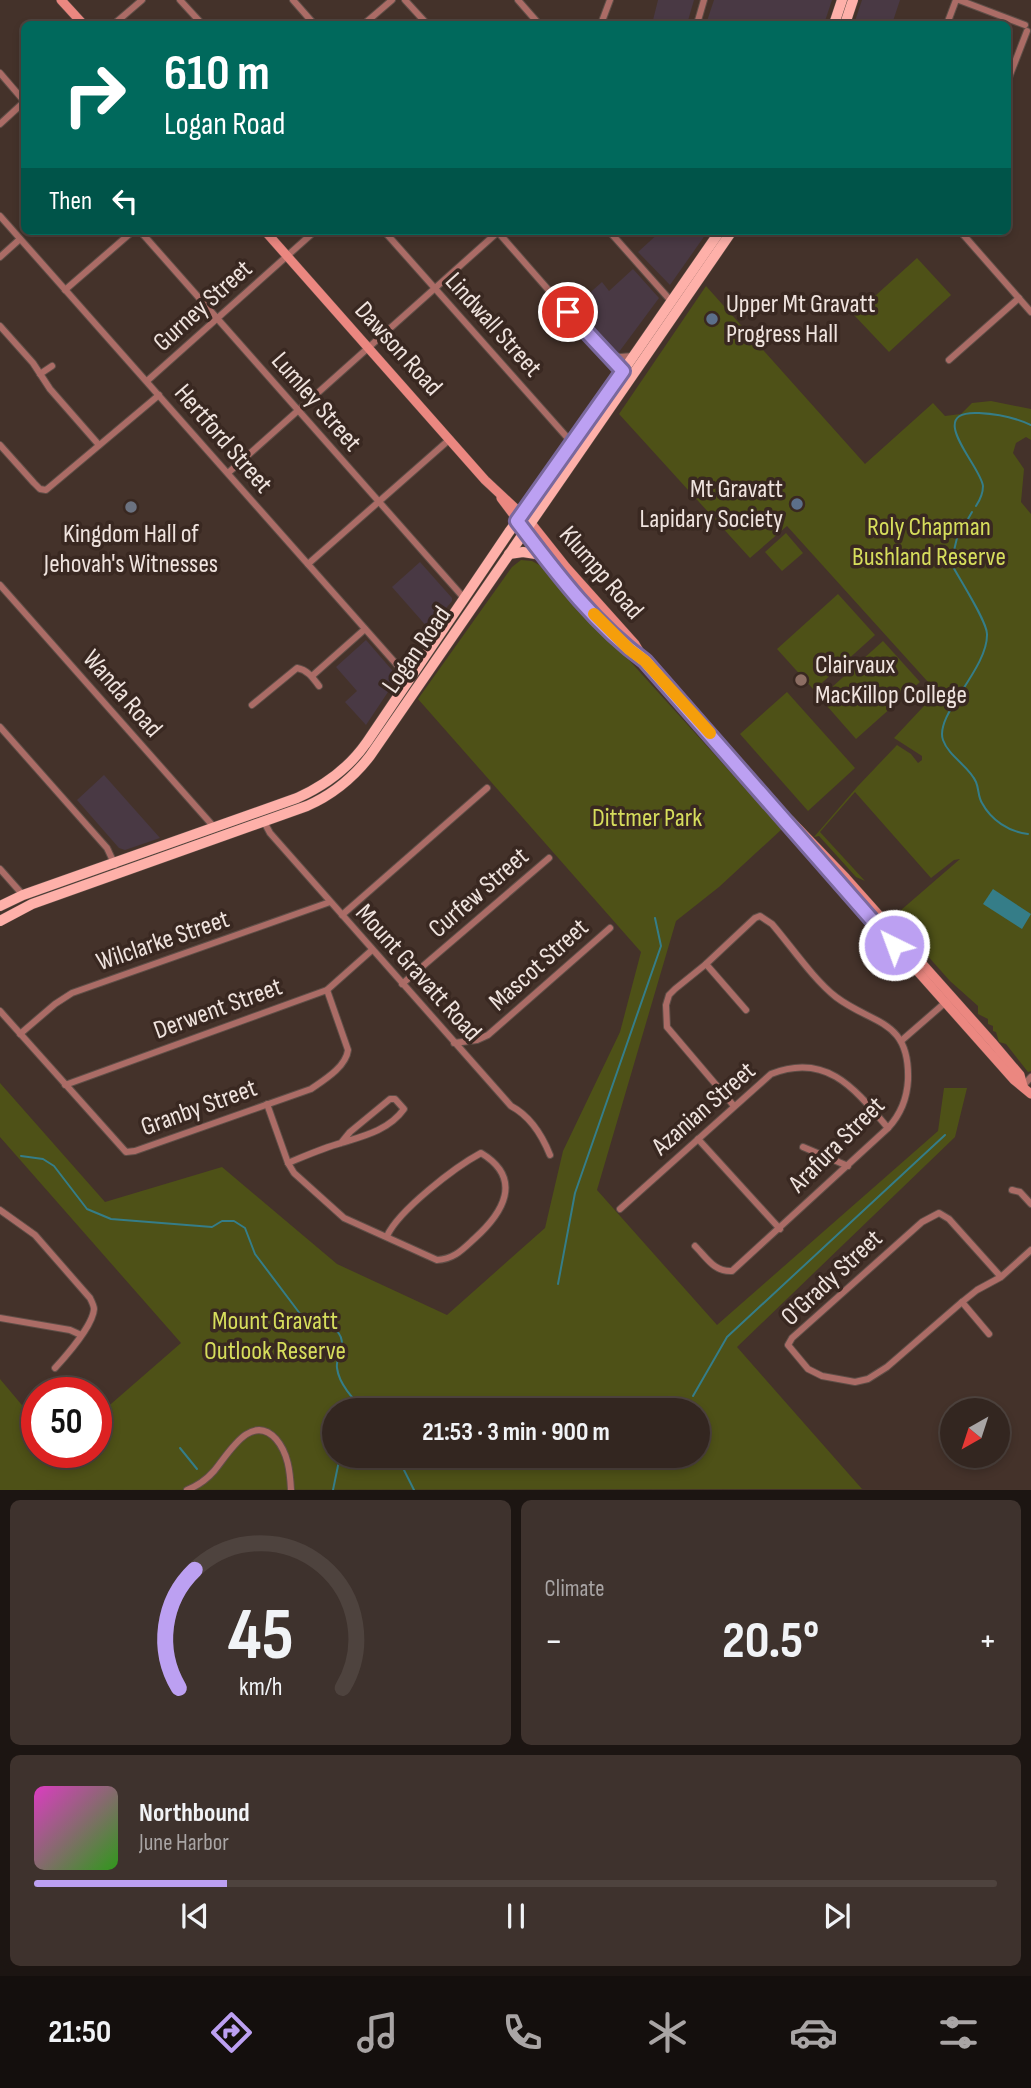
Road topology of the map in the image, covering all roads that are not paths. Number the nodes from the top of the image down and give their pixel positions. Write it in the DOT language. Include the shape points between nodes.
graph roads {
  1 [pos="61,0"];
  2 [pos="142,0"];
  3 [pos="180,0"];
  4 [pos="293,0"];
  5 [pos="392,0"];
  6 [pos="405,0"];
  7 [pos="518,0"];
  8 [pos="610,0"];
  9 [pos="704,0"];
  10 [pos="842,0"];
  11 [pos="853,0"];
  12 [pos="957,0"];
  13 [pos="80,21"];
  14 [pos="118,21"];
  15 [pos="198,21"];
  16 [pos="311,21"];
  17 [pos="368,21"];
  18 [pos="424,21"];
  19 [pos="536,21"];
  20 [pos="603,21"];
  21 [pos="698,21"];
  22 [pos="835,21"];
  23 [pos="846,21"];
  24 [pos="948,21"];
  25 [pos="1029,27"];
  26 [pos="1011,72"];
  27 [pos="0,73"];
  28 [pos="21,98"];
  29 [pos="21,104"];
  30 [pos="0,124"];
  31 [pos="0,216"];
  32 [pos="128,235"];
  33 [pos="144,235"];
  34 [pos="269,235"];
  35 [pos="311,235"];
  36 [pos="388,235"];
  37 [pos="494,235"];
  38 [pos="502,235"];
  39 [pos="613,235"];
  40 [pos="725,235"];
  41 [pos="725,235"];
  42 [pos="964,235"];
  43 [pos="20,239"];
  44 [pos="288,256"];
  45 [pos="0,257"];
  46 [pos="434,288"];
  47 [pos="65,290"];
  48 [pos="1019,298"];
  49 [pos="671,301"];
  50 [pos="1031,312"];
  51 [pos="217,319"];
  52 [pos="0,326"];
  53 [pos="369,347"];
  54 [pos="606,353"];
  55 [pos="633,356"];
  56 [pos="949,360"];
  57 [pos="52,366"];
  58 [pos="40,374"];
  59 [pos="627,374"];
  60 [pos="147,382"];
  61 [pos="159,395"];
  62 [pos="299,411"];
  63 [pos="450,439"];
  64 [pos="573,444"];
  65 [pos="0,445"];
  66 [pos="99,445"];
  67 [pos="228,473"];
  68 [pos="379,502"];
  69 [pos="520,518"];
  70 [pos="528,527"];
  71 [pos="509,554"];
  72 [pos="542,555"];
  73 [pos="308,564"];
  74 [pos="0,585"];
  75 [pos="464,598"];
  76 [pos="365,629"];
  77 [pos="645,661"];
  78 [pos="312,676"];
  79 [pos="416,680"];
  80 [pos="319,686"];
  81 [pos="252,705"];
  82 [pos="0,727"];
  83 [pos="487,788"];
  84 [pos="262,816"];
  85 [pos="215,828"];
  86 [pos="549,858"];
  87 [pos="116,868"];
  88 [pos="0,869"];
  89 [pos="23,895"];
  90 [pos="330,902"];
  91 [pos="0,906"];
  92 [pos="342,915"];
  93 [pos="0,921"];
  94 [pos="610,928"];
  95 [pos="372,950"];
  96 [pos="706,964"];
  97 [pos="402,984"];
  98 [pos="327,990"];
  99 [pos="948,999"];
  100 [pos="746,1010"];
  101 [pos="0,1011"];
  102 [pos="20,1034"];
  103 [pos="901,1041"];
  104 [pos="454,1043"];
  105 [pos="1031,1077"];
  106 [pos="65,1084"];
  107 [pos="1023,1086"];
  108 [pos="1031,1094"];
  109 [pos="267,1104"];
  110 [pos="734,1106"];
  111 [pos="888,1128"];
  112 [pos="698,1139"];
  113 [pos="341,1143"];
  114 [pos="803,1147"];
  115 [pos="550,1156"];
  116 [pos="288,1163"];
  117 [pos="848,1166"];
  118 [pos="1012,1190"];
  119 [pos="1031,1204"];
  120 [pos="620,1209"];
  121 [pos="0,1210"];
  122 [pos="780,1229"];
  123 [pos="387,1236"];
  124 [pos="695,1246"];
  125 [pos="1031,1250"];
  126 [pos="1001,1277"];
  127 [pos="962,1302"];
  128 [pos="0,1318"];
  129 [pos="989,1334"];
  130 [pos="81,1335"];
  131 [pos="55,1368"];
  132 [pos="187,1489"];
  133 [pos="291,1489"];
  1 -- 13 [label="main road"];
  2 -- 14 [label="street"];
  3 -- 15 [label="street"];
  4 -- 16 [label="street"];
  5 -- 17 [label="street"];
  6 -- 18 [label="street"];
  7 -- 19 [label="street"];
  8 -- 20 [label="street"];
  9 -- 21 [label="street"];
  10 -- 22 [label="main road"];
  11 -- 23 [label="main road"];
  12 -- 24 [label="street"];
  12 -- 25 [label="street"];
  25 -- 26 [label="street"];
  27 -- 28 [label="street"];
  29 -- 30 [label="street"];
  31 -- 43 [label="street, Hertford Street"];
  32 -- 47 [label="street"];
  33 -- 51 [label="street, Lumley Street"];
  34 -- 44 [label="main road, Dawson Road"];
  35 -- 44 [label="street, Gurney Street"];
  36 -- 46 [label="street, Lindwall Street"];
  37 -- 46 [label="street"];
  38 -- 54 [label="street"];
  39 -- 49 [label="street"];
  40 -- 49 [label="main road, Logan Road"];
  41 -- 59 [label="main road, Logan Road"];
  42 -- 48 [label="street"];
  43 -- 45 [label="street"];
  43 -- 47 [label="street, Hertford Street"];
  44 -- 51 [label="street, Gurney Street"];
  44 -- 53 [label="main road, Dawson Road"];
  46 -- 53 [label="street"];
  46 -- 64 [label="street, Lindwall Street"];
  47 -- 60 [label="street, Hertford Street"];
  48 -- 50 [label="street"];
  48 -- 56 [label="street"];
  49 -- 55 [label="main road, Logan Road"];
  51 -- 60 [label="street, Gurney Street"];
  51 -- 62 [label="street, Lumley Street"];
  52 -- 58 [label="street"];
  53 -- 62 [label="street"];
  53 -- 63 [label="main road, Dawson Road"];
  54 -- 55 [label="street"];
  54 -- 59 [label="street"];
  55 -- 59 [label="main road, Logan Road"];
  57 -- 58 [label="street"];
  58 -- 66 [label="street"];
  59 -- 64 [label="main road, Logan Road"];
  59 -- 70 [label="main road, Logan Road"];
  60 -- 61 [label="street, Hertford Street"];
  61 -- 66 [label="street"];
  61 -- 67 [label="street, Hertford Street"];
  62 -- 67 [label="street"];
  62 -- 68 [label="street, Lumley Street"];
  63 -- 68 [label="street"];
  63 -- 69 [label="main road, Dawson Road"];
  64 -- 69 [label="main road, Logan Road"];
  65 -- 66 [label="street" via="46,490"];
  67 -- 73 [label="street, Hertford Street"];
  68 -- 73 [label="street"];
  68 -- 75 [label="street, Lumley Street"];
  69 -- 70 [label="main road, Dawson Road"];
  69 -- 75 [label="main road, Logan Road"];
  70 -- 71 [label="main road, Logan Road"];
  70 -- 72 [label="main road, Klumpp Road"];
  70 -- 77 [label="main road, Klumpp Road"];
  71 -- 72 [label="main road"];
  71 -- 79 [label="main road, Logan Road"];
  72 -- 77 [label="main road, Klumpp Road" via="600,620"];
  73 -- 76 [label="street, Hertford Street"];
  74 -- 85 [label="street, Wanda Road"];
  75 -- 79 [label="main road, Logan Road"];
  76 -- 78 [label="street"];
  76 -- 79 [label="street, Hertford Street"];
  77 -- 99 [label="main road, Klumpp Road" via="846,878"];
  78 -- 80 [label="street"];
  78 -- 81 [label="street" via="303,669 292,670"];
  79 -- 84 [label="main road, Logan Road" via="370,757 347,781 316,802"];
  82 -- 87 [label="street" via="107,848"];
  83 -- 92 [label="street"];
  84 -- 85 [label="main road, Logan Road"];
  84 -- 87 [label="main road, Logan Road"];
  84 -- 90 [label="street, Mount Gravatt Road" via="270,833"];
  85 -- 87 [label="main road, Logan Road"];
  86 -- 97 [label="street, Curfew Street"];
  87 -- 89 [label="main road, Logan Road"];
  87 -- 93 [label="main road, Logan Road"];
  88 -- 89 [label="street"];
  89 -- 91 [label="main road, Logan Road"];
  90 -- 92 [label="street, Mount Gravatt Road"];
  90 -- 102 [label="street, Wilclarke Street" via="72,993"];
  92 -- 95 [label="street, Mount Gravatt Road"];
  94 -- 104 [label="street, Mascot Street" via="488,1035"];
  95 -- 97 [label="street, Mount Gravatt Road"];
  95 -- 98 [label="street, Derwent Street"];
  96 -- 100 [label="street"];
  96 -- 103 [label="street" via="760,916 836,997 883,1022"];
  96 -- 110 [label="street" via="669,995 667,1027"];
  97 -- 104 [label="street, Mount Gravatt Road"];
  98 -- 106 [label="street, Derwent Street"];
  98 -- 109 [label="street, Granby Street" via="348,1050 345,1060 311,1089"];
  99 -- 103 [label="street"];
  99 -- 107 [label="main road, Klumpp Road" via="1020,1075"];
  101 -- 102 [label="street, Granby Street"];
  102 -- 106 [label="street, Granby Street"];
  103 -- 111 [label="street, Arafura Street" via="909,1064 908,1091 900,1115"];
  104 -- 115 [label="street, Mount Gravatt Road" via="536,1128"];
  105 -- 107 [label="street"];
  106 -- 109 [label="street, Granby Street" via="126,1152"];
  107 -- 108 [label="main road, Klumpp Road"];
  109 -- 116 [label="street"];
  110 -- 111 [label="street, Azanian Street" via="771,1074 809,1067 843,1079"];
  110 -- 112 [label="street, Azanian Street"];
  111 -- 117 [label="street, Arafura Street"];
  112 -- 120 [label="street, Azanian Street"];
  112 -- 122 [label="street"];
  113 -- 113 [label="street" via="390,1099 404,1109 396,1121"];
  113 -- 116 [label="street"];
  114 -- 117 [label="street"];
  116 -- 123 [label="street" via="344,1218"];
  117 -- 122 [label="street, Arafura Street"];
  118 -- 119 [label="street"];
  121 -- 130 [label="street" via="34,1235 90,1298 94,1308"];
  122 -- 124 [label="street, Arafura Street" via="732,1271 716,1268"];
  123 -- 123 [label="street" via="437,1261 450,1259 491,1223 503,1205 506,1187 502,1174 481,1153 461,1163 397,1219"];
  125 -- 126 [label="street, O'Grady Street"];
  126 -- 127 [label="street, O'Grady Street"];
  126 -- 127 [label="street, O'Grady Street" via="939,1213 922,1222 788,1345 808,1369 822,1376 855,1382 868,1379"];
  127 -- 129 [label="street"];
  128 -- 130 [label="street"];
  130 -- 131 [label="street"];
  132 -- 133 [label="street" via="213,1472 247,1433 257,1431 272,1435 283,1448"];
}
